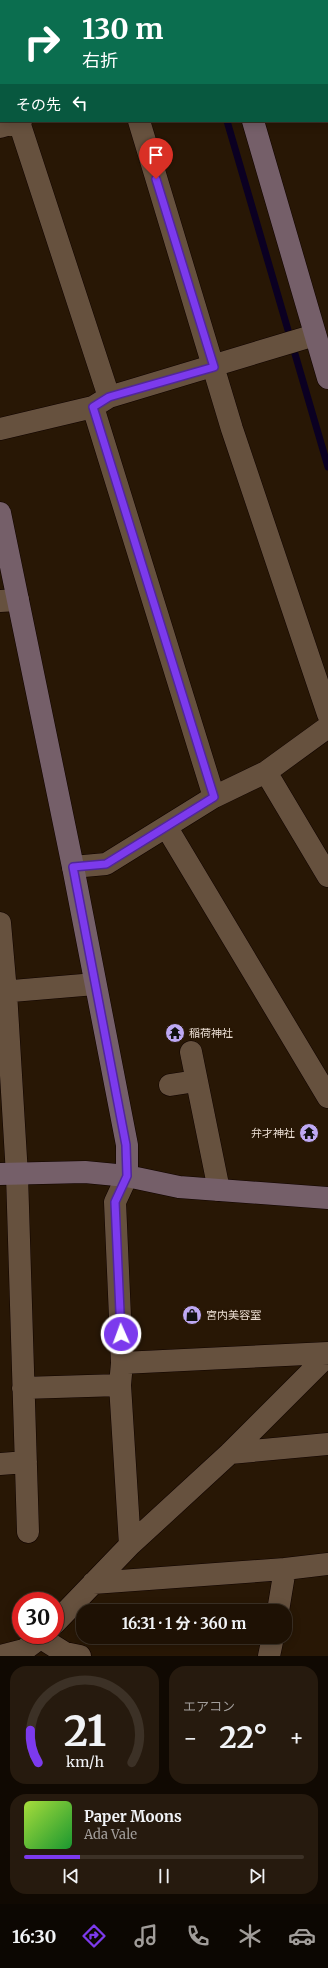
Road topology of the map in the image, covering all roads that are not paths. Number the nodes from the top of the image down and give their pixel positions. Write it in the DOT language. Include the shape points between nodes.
graph roads {
  1 [pos="139,122"];
  2 [pos="253,122"];
  3 [pos="13,123"];
  4 [pos="315,335"];
  5 [pos="214,367"];
  6 [pos="328,378"];
  7 [pos="101,402"];
  8 [pos="0,429"];
  9 [pos="0,513"];
  10 [pos="9,600"];
  11 [pos="328,714"];
  12 [pos="328,727"];
  13 [pos="266,772"];
  14 [pos="214,797"];
  15 [pos="167,828"];
  16 [pos="73,867"];
  17 [pos="328,876"];
  18 [pos="0,923"];
  19 [pos="95,984"];
  20 [pos="3,992"];
  21 [pos="190,1052"];
  22 [pos="196,1081"];
  23 [pos="170,1085"];
  24 [pos="328,1098"];
  25 [pos="8,1175"];
  26 [pos="127,1176"];
  27 [pos="219,1190"];
  28 [pos="328,1198"];
  29 [pos="328,1354"];
  30 [pos="122,1363"];
  31 [pos="120,1385"];
  32 [pos="22,1388"];
  33 [pos="328,1444"];
  34 [pos="230,1453"];
  35 [pos="26,1462"];
  36 [pos="0,1464"];
  37 [pos="28,1532"];
  38 [pos="130,1545"];
  39 [pos="328,1564"];
  40 [pos="285,1569"];
  41 [pos="92,1583"];
  42 [pos="279,1604"];
  43 [pos="64,1613"];
  44 [pos="32,1644"];
  45 [pos="57,1644"];
  46 [pos="272,1644"];
  47 [pos="0,1656"];
  48 [pos="80,1656"];
  49 [pos="270,1656"];
  1 -- 5 [label="street"];
  2 -- 4 [label="street"];
  3 -- 7 [label="street"];
  4 -- 5 [label="street"];
  4 -- 6 [label="street"];
  5 -- 7 [label="street"];
  5 -- 11 [label="street" via="232,429"];
  7 -- 8 [label="street"];
  7 -- 14 [label="street"];
  9 -- 10 [label="street"];
  10 -- 16 [label="street"];
  12 -- 13 [label="street"];
  13 -- 14 [label="street"];
  13 -- 17 [label="street"];
  14 -- 15 [label="street"];
  15 -- 16 [label="street" via="106,864"];
  15 -- 24 [label="street"];
  16 -- 19 [label="street"];
  18 -- 20 [label="street"];
  19 -- 20 [label="street"];
  19 -- 26 [label="street" via="126,1145"];
  20 -- 25 [label="street"];
  21 -- 22 [label="street"];
  22 -- 23 [label="street"];
  22 -- 27 [label="street"];
  25 -- 26 [label="street" via="85,1172"];
  25 -- 32 [label="street"];
  26 -- 27 [label="street" via="178,1187"];
  26 -- 30 [label="street" via="115,1202"];
  27 -- 28 [label="street"];
  29 -- 30 [label="street"];
  29 -- 34 [label="street"];
  30 -- 31 [label="street"];
  31 -- 32 [label="street"];
  31 -- 38 [label="street"];
  32 -- 35 [label="street"];
  33 -- 34 [label="street"];
  34 -- 38 [label="street"];
  35 -- 36 [label="street"];
  35 -- 37 [label="street"];
  38 -- 41 [label="street"];
  39 -- 40 [label="street"];
  40 -- 41 [label="street"];
  40 -- 42 [label="street"];
  41 -- 43 [label="street"];
  44 -- 47 [label="street" via="24,1650"];
  45 -- 48 [label="street" via="65,1653"];
  46 -- 49 [label="street"];
}
